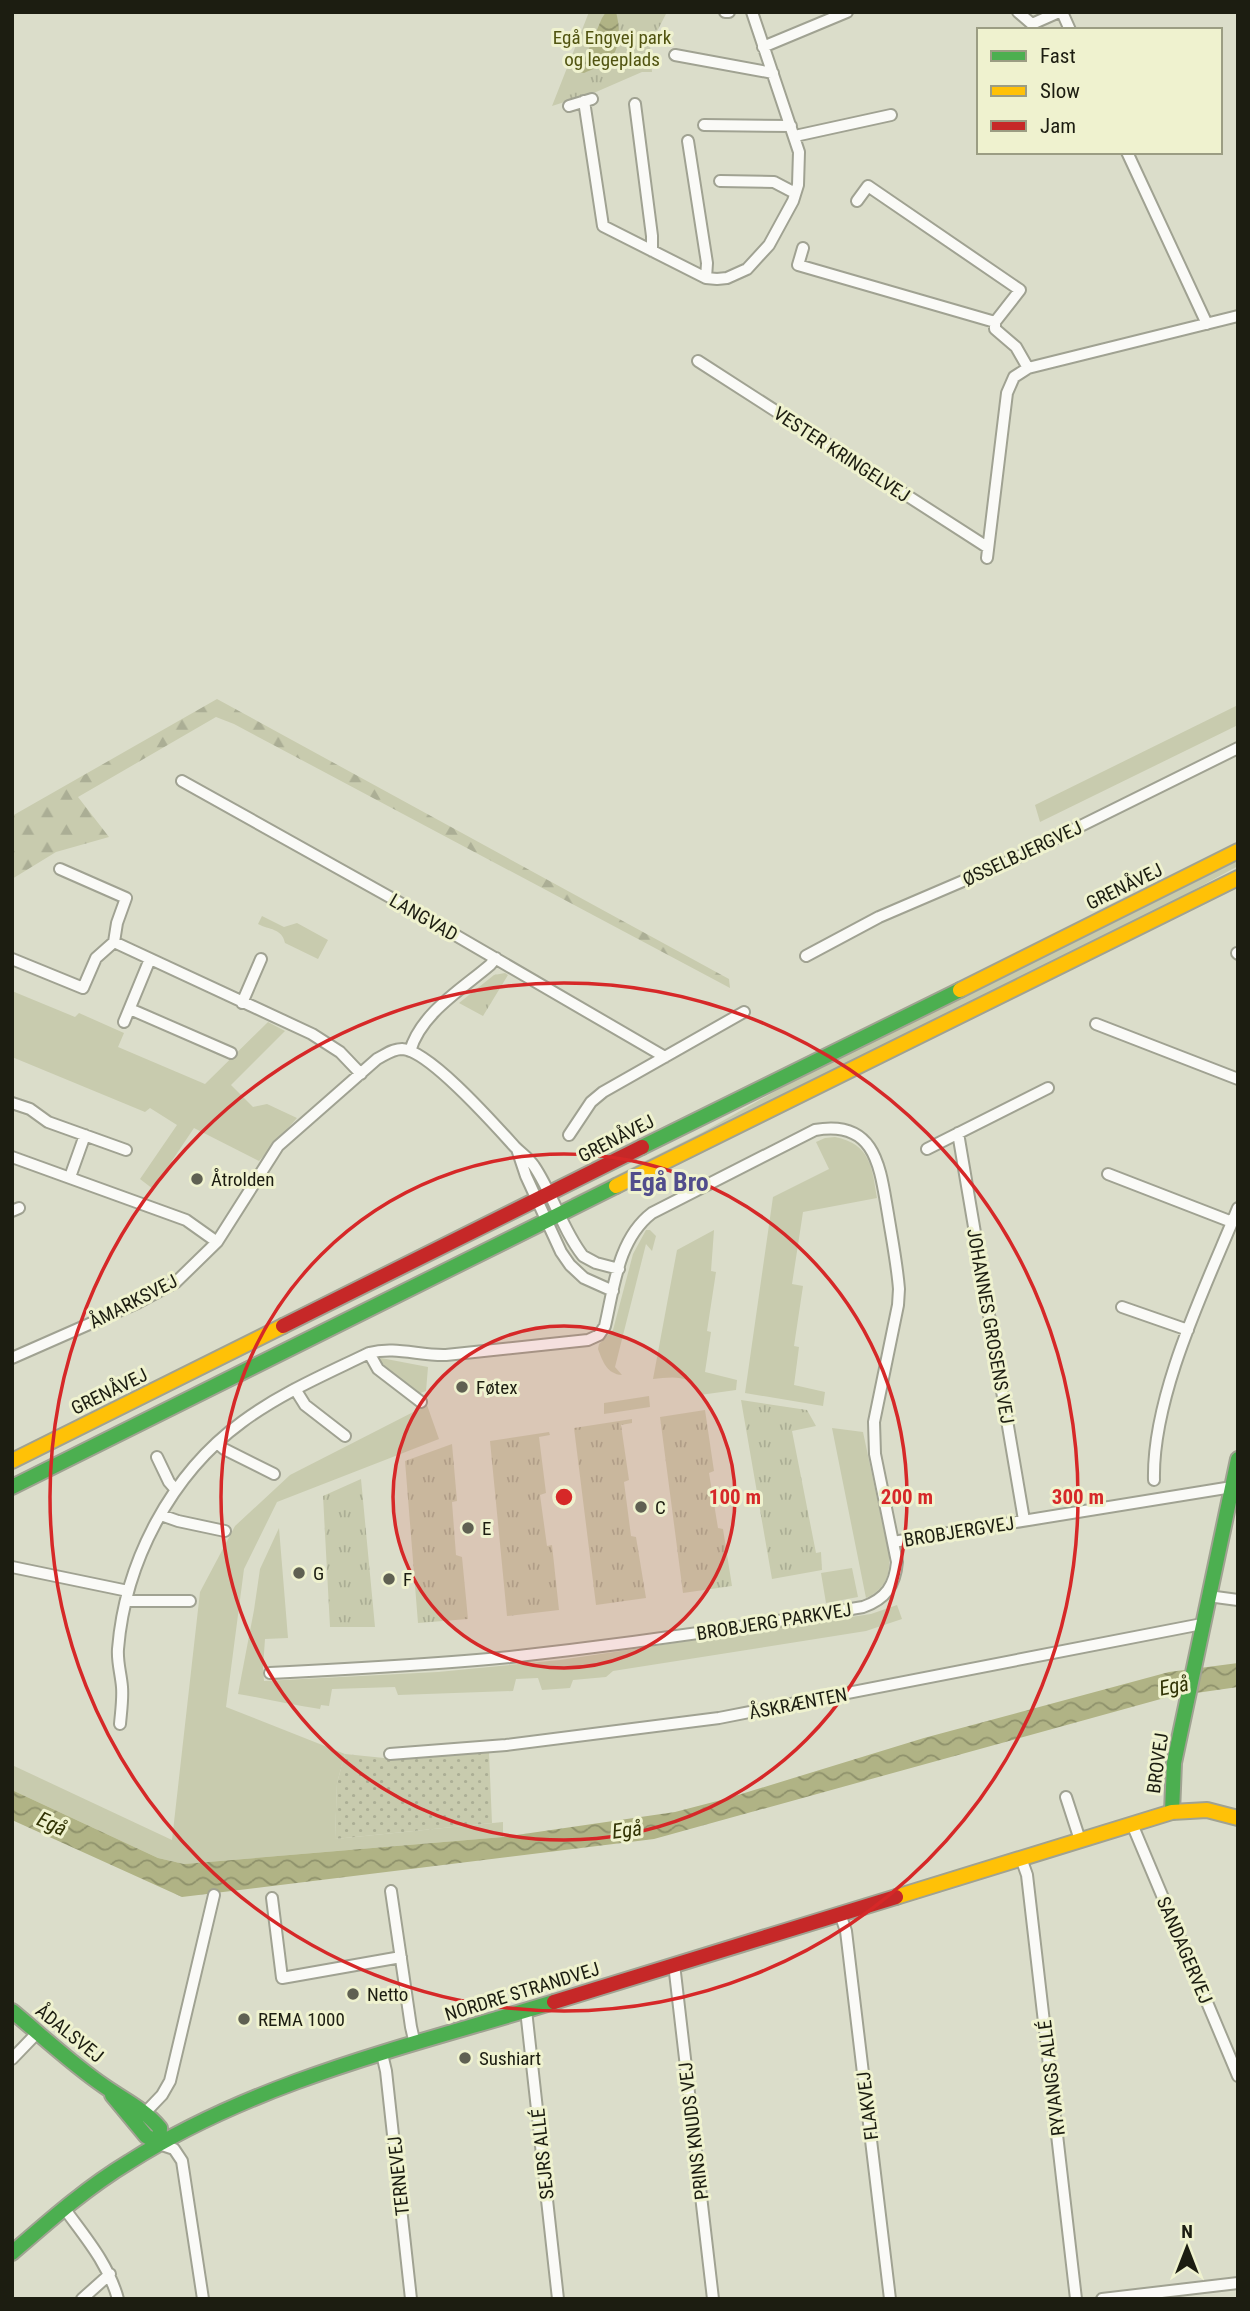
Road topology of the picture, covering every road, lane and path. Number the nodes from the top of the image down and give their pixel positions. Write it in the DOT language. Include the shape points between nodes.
graph roads {
  1 [pos="752,12"];
  2 [pos="846,12"];
  3 [pos="1018,12"];
  4 [pos="1060,12"];
  5 [pos="1069,28"];
  6 [pos="763,47"];
  7 [pos="675,55"];
  8 [pos="773,73"];
  9 [pos="635,104"];
  10 [pos="569,106"];
  11 [pos="891,115"];
  12 [pos="704,125"];
  13 [pos="793,131"];
  14 [pos="688,141"];
  15 [pos="1128,154"];
  16 [pos="720,181"];
  17 [pos="795,193"];
  18 [pos="857,201"];
  19 [pos="803,248"];
  20 [pos="652,251"];
  21 [pos="706,278"];
  22 [pos="1238,316"];
  23 [pos="995,322"];
  24 [pos="1207,324"];
  25 [pos="698,361"];
  26 [pos="1028,368"];
  27 [pos="1238,748"];
  28 [pos="182,781"];
  29 [pos="1238,851"];
  30 [pos="60,869"];
  31 [pos="1238,878"];
  32 [pos="114,942"];
  33 [pos="806,956"];
  34 [pos="496,958"];
  35 [pos="12,959"];
  36 [pos="150,959"];
  37 [pos="261,959"];
  38 [pos="242,1003"];
  39 [pos="130,1009"];
  40 [pos="744,1012"];
  41 [pos="124,1022"];
  42 [pos="1096,1024"];
  43 [pos="410,1051"];
  44 [pos="231,1053"];
  45 [pos="665,1057"];
  46 [pos="361,1074"];
  47 [pos="1238,1079"];
  48 [pos="1048,1088"];
  49 [pos="12,1103"];
  50 [pos="958,1133"];
  51 [pos="85,1135"];
  52 [pos="569,1135"];
  53 [pos="927,1149"];
  54 [pos="126,1150"];
  55 [pos="12,1157"];
  56 [pos="1108,1174"];
  57 [pos="69,1177"];
  58 [pos="543,1196"];
  59 [pos="1238,1208"];
  60 [pos="554,1218"];
  61 [pos="1232,1222"];
  62 [pos="218,1242"];
  63 [pos="619,1269"];
  64 [pos="613,1291"];
  65 [pos="1122,1307"];
  66 [pos="1188,1330"];
  67 [pos="369,1353"];
  68 [pos="12,1358"];
  69 [pos="295,1389"];
  70 [pos="421,1402"];
  71 [pos="345,1436"];
  72 [pos="217,1443"];
  73 [pos="157,1457"];
  74 [pos="1238,1459"];
  75 [pos="12,1461"];
  76 [pos="274,1474"];
  77 [pos="1153,1480"];
  78 [pos="12,1487"];
  79 [pos="1232,1487"];
  80 [pos="176,1490"];
  81 [pos="161,1515"];
  82 [pos="1024,1520"];
  83 [pos="225,1531"];
  84 [pos="893,1542"];
  85 [pos="12,1567"];
  86 [pos="127,1596"];
  87 [pos="1208,1596"];
  88 [pos="1238,1600"];
  89 [pos="190,1601"];
  90 [pos="1202,1624"];
  91 [pos="270,1673"];
  92 [pos="120,1724"];
  93 [pos="390,1754"];
  94 [pos="1066,1797"];
  95 [pos="1172,1812"];
  96 [pos="1238,1818"];
  97 [pos="1132,1824"];
  98 [pos="1080,1840"];
  99 [pos="1021,1858"];
  100 [pos="391,1891"];
  101 [pos="214,1895"];
  102 [pos="272,1898"];
  103 [pos="840,1914"];
  104 [pos="401,1957"];
  105 [pos="674,1964"];
  106 [pos="526,2010"];
  107 [pos="12,2011"];
  108 [pos="38,2032"];
  109 [pos="415,2044"];
  110 [pos="382,2054"];
  111 [pos="12,2059"];
  112 [pos="1238,2076"];
  113 [pos="141,2118"];
  114 [pos="159,2144"];
  115 [pos="64,2208"];
  116 [pos="12,2253"];
  117 [pos="110,2274"];
  118 [pos="1238,2283"];
  119 [pos="82,2299"];
  120 [pos="118,2299"];
  121 [pos="203,2299"];
  122 [pos="411,2299"];
  123 [pos="558,2299"];
  124 [pos="713,2299"];
  125 [pos="890,2299"];
  126 [pos="1076,2299"];
  127 [pos="1102,2299"];
  1 -- 6 [label="street"];
  2 -- 6 [label="street"];
  3 -- 4 [label="street" via="1032,24"];
  4 -- 5 [label="street"];
  6 -- 8 [label="street"];
  7 -- 8 [label="street"];
  8 -- 13 [label="street"];
  9 -- 20 [label="street"];
  10 -- 20 [label="street" via="588,100 603,226"];
  11 -- 13 [label="street"];
  12 -- 13 [label="street"];
  13 -- 17 [label="street" via="800,169"];
  14 -- 21 [label="street"];
  15 -- 24 [label="street"];
  16 -- 17 [label="street" via="774,183"];
  17 -- 21 [label="street" via="782,225 747,269 727,278"];
  18 -- 23 [label="street" via="868,186 1020,290"];
  19 -- 23 [label="street" via="798,265"];
  20 -- 21 [label="street"];
  22 -- 24 [label="street"];
  23 -- 26 [label="street" via="995,329 1016,347"];
  24 -- 26 [label="street"];
  25 -- 26 [label="street, VESTER KRINGELVEJ" via="987,552 1007,393 1014,377"];
  27 -- 33 [label="street, ØSSELBJERGVEJ"];
  28 -- 34 [label="street, LANGVAD"];
  29 -- 58 [label="main road, GRENÅVEJ"];
  30 -- 32 [label="street" via="126,898"];
  31 -- 60 [label="main road"];
  32 -- 35 [label="street" via="96,958 83,988"];
  32 -- 36 [label="street"];
  34 -- 43 [label="street" via="426,1020"];
  34 -- 45 [label="street, LANGVAD"];
  36 -- 38 [label="street"];
  36 -- 39 [label="street"];
  37 -- 38 [label="street"];
  38 -- 46 [label="street" via="327,1042"];
  39 -- 41 [label="street"];
  39 -- 44 [label="street"];
  40 -- 45 [label="street"];
  42 -- 47 [label="street"];
  43 -- 46 [label="street, ÅMARKSVEJ" via="391,1051"];
  43 -- 58 [label="street" via="491,1118 516,1148"];
  45 -- 52 [label="street" via="603,1092"];
  46 -- 62 [label="street, ÅMARKSVEJ" via="278,1146"];
  48 -- 50 [label="street"];
  49 -- 51 [label="street"];
  50 -- 53 [label="street"];
  50 -- 82 [label="street, JOHANNES GROSENS VEJ"];
  51 -- 54 [label="street"];
  51 -- 57 [label="street"];
  55 -- 57 [label="street"];
  56 -- 61 [label="street"];
  57 -- 62 [label="street" via="186,1220"];
  58 -- 60 [label="street"];
  58 -- 75 [label="main road, GRENÅVEJ"];
  59 -- 61 [label="street"];
  60 -- 63 [label="street" via="583,1256"];
  60 -- 64 [label="street" via="561,1252 570,1265 584,1278"];
  60 -- 78 [label="main road"];
  61 -- 66 [label="street"];
  62 -- 68 [label="street, ÅMARKSVEJ" via="176,1282"];
  63 -- 64 [label="street, BROBJERG PARKVEJ"];
  63 -- 84 [label="street, BROBJERG PARKVEJ" via="626,1244 652,1213 815,1130 850,1132 869,1146 880,1166 899,1289 874,1422 875,1454"];
  64 -- 67 [label="street, BROBJERG PARKVEJ" via="605,1326 588,1340 433,1356 384,1349"];
  65 -- 66 [label="street"];
  66 -- 77 [label="street" via="1158,1430"];
  67 -- 69 [label="street, BROBJERG PARKVEJ"];
  67 -- 70 [label="street" via="378,1369"];
  69 -- 71 [label="street" via="305,1405"];
  69 -- 72 [label="street, BROBJERG PARKVEJ" via="244,1420"];
  72 -- 76 [label="street"];
  72 -- 80 [label="street, BROBJERG PARKVEJ"];
  73 -- 80 [label="street"];
  74 -- 79 [label="main road, BROVEJ"];
  79 -- 82 [label="street, BROBJERGVEJ"];
  79 -- 87 [label="main road, BROVEJ"];
  80 -- 81 [label="street, BROBJERG PARKVEJ"];
  81 -- 83 [label="street"];
  81 -- 86 [label="street, BROBJERG PARKVEJ" via="145,1544"];
  82 -- 84 [label="street, BROBJERGVEJ"];
  84 -- 91 [label="street, BROBJERG PARKVEJ" via="896,1576 890,1589 866,1606 685,1636 527,1655"];
  85 -- 86 [label="street"];
  86 -- 89 [label="street"];
  86 -- 92 [label="street, BROBJERG PARKVEJ" via="117,1653"];
  87 -- 88 [label="street"];
  87 -- 90 [label="main road, BROVEJ"];
  90 -- 93 [label="street, ÅSKRÆNTEN" via="719,1718 506,1745"];
  90 -- 95 [label="main road, BROVEJ" via="1174,1763"];
  94 -- 98 [label="street"];
  95 -- 96 [label="main road, NORDRE STRANDVEJ" via="1207,1810"];
  95 -- 97 [label="main road, NORDRE STRANDVEJ"];
  97 -- 98 [label="main road, NORDRE STRANDVEJ"];
  97 -- 112 [label="street, SANDAGERVEJ"];
  98 -- 99 [label="main road, NORDRE STRANDVEJ"];
  99 -- 103 [label="main road, NORDRE STRANDVEJ"];
  99 -- 126 [label="street, RYVANGS ALLÉ" via="1027,1875"];
  100 -- 104 [label="street"];
  101 -- 113 [label="street" via="170,2081"];
  102 -- 104 [label="street" via="282,1978"];
  103 -- 105 [label="main road, NORDRE STRANDVEJ"];
  103 -- 125 [label="street, FLAKVEJ" via="846,1931"];
  104 -- 109 [label="street"];
  105 -- 106 [label="main road, NORDRE STRANDVEJ"];
  105 -- 124 [label="street, PRINS KNUDS VEJ"];
  106 -- 109 [label="main road, NORDRE STRANDVEJ"];
  106 -- 123 [label="street, SEJRS ALLÉ"];
  107 -- 108 [label="main road, ÅDALSVEJ"];
  108 -- 111 [label="street"];
  108 -- 113 [label="main road, ÅDALSVEJ" via="104,2086 126,2098"];
  109 -- 110 [label="main road, NORDRE STRANDVEJ"];
  110 -- 114 [label="main road, NORDRE STRANDVEJ" via="228,2108"];
  110 -- 122 [label="street, TERNEVEJ"];
  113 -- 114 [label="main road, ÅDALSVEJ" via="156,2122"];
  114 -- 115 [label="main road, NORDRE STRANDVEJ"];
  114 -- 121 [label="street" via="174,2150 181,2161"];
  115 -- 116 [label="main road, NORDRE STRANDVEJ"];
  115 -- 117 [label="street"];
  117 -- 119 [label="street"];
  117 -- 120 [label="street"];
  118 -- 127 [label="street"];
}
